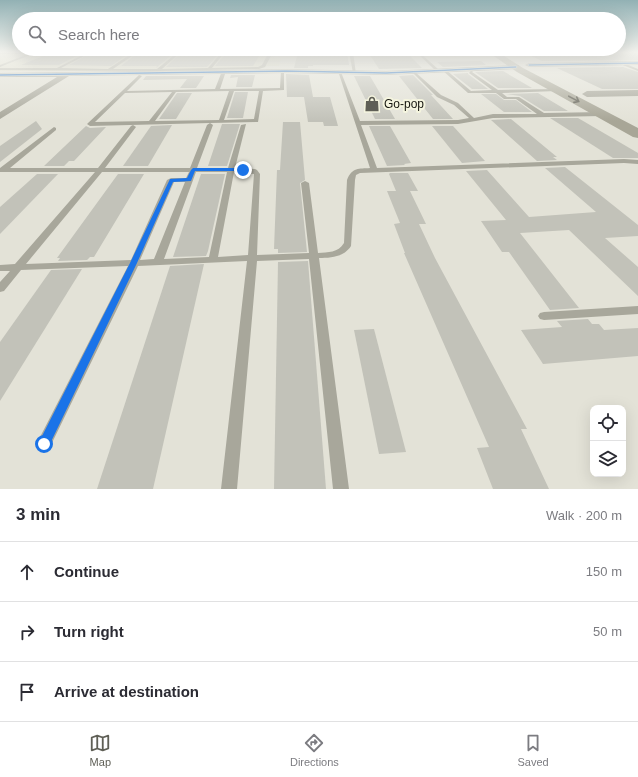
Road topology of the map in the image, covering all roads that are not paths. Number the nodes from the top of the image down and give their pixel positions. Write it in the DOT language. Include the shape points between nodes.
graph roads {
  1 [pos="0,75"];
  2 [pos="12,75"];
  3 [pos="67,75"];
  4 [pos="223,75"];
  5 [pos="283,75"];
  6 [pos="340,75"];
  7 [pos="417,75"];
  8 [pos="447,75"];
  9 [pos="474,75"];
  10 [pos="530,75"];
  11 [pos="549,75"];
  12 [pos="140,76"];
  13 [pos="217,90"];
  14 [pos="232,90"];
  15 [pos="261,90"];
  16 [pos="557,90"];
  17 [pos="175,91"];
  18 [pos="123,92"];
  19 [pos="497,92"];
  20 [pos="638,93"];
  21 [pos="587,94"];
  22 [pos="606,103"];
  23 [pos="602,114"];
  24 [pos="543,115"];
  25 [pos="0,116"];
  26 [pos="474,120"];
  27 [pos="221,121"];
  28 [pos="151,123"];
  29 [pos="358,123"];
  30 [pos="244,124"];
  31 [pos="210,125"];
  32 [pos="133,127"];
  33 [pos="54,129"];
  34 [pos="638,134"];
  35 [pos="638,158"];
  36 [pos="624,161"];
  37 [pos="638,162"];
  38 [pos="374,169"];
  39 [pos="1,170"];
  40 [pos="100,170"];
  41 [pos="231,170"];
  42 [pos="191,175"];
  43 [pos="305,183"];
  44 [pos="314,256"];
  45 [pos="252,259"];
  46 [pos="213,260"];
  47 [pos="158,262"];
  48 [pos="134,263"];
  49 [pos="18,267"];
  50 [pos="0,268"];
  51 [pos="0,288"];
  52 [pos="638,310"];
  53 [pos="544,316"];
  54 [pos="44,444"];
  55 [pos="229,489"];
  56 [pos="341,489"];
  1 -- 2 [label="street"];
  3 -- 25 [label="street"];
  4 -- 13 [label="lane"];
  5 -- 15 [label="lane" via="282,89"];
  6 -- 29 [label="lane"];
  7 -- 26 [label="lane" via="439,96 456,104"];
  8 -- 19 [label="lane" via="470,92"];
  9 -- 19 [label="lane"];
  10 -- 16 [label="main road"];
  11 -- 21 [label="main road"];
  12 -- 18 [label="lane"];
  13 -- 14 [label="lane"];
  13 -- 17 [label="lane"];
  14 -- 15 [label="lane"];
  14 -- 27 [label="lane"];
  15 -- 27 [label="lane" via="256,121"];
  16 -- 19 [label="lane"];
  16 -- 23 [label="main road, one-way"];
  17 -- 18 [label="lane"];
  17 -- 28 [label="lane"];
  18 -- 28 [label="lane" via="90,124"];
  19 -- 24 [label="lane" via="506,98 517,98"];
  20 -- 21 [label="street"];
  21 -- 22 [label="main road"];
  23 -- 24 [label="lane"];
  23 -- 34 [label="main road"];
  24 -- 26 [label="lane" via="493,116"];
  26 -- 29 [label="lane"];
  27 -- 28 [label="lane"];
  29 -- 38 [label="lane"];
  30 -- 41 [label="lane"];
  31 -- 42 [label="lane"];
  32 -- 40 [label="lane"];
  33 -- 39 [label="lane"];
  35 -- 36 [label="lane"];
  36 -- 37 [label="lane"];
  36 -- 38 [label="lane"];
  38 -- 44 [label="lane" via="353,174 346,248 332,255"];
  39 -- 40 [label="lane"];
  40 -- 42 [label="lane"];
  40 -- 49 [label="lane"];
  41 -- 42 [label="lane"];
  41 -- 45 [label="lane" via="255,172 258,177"];
  41 -- 46 [label="lane"];
  42 -- 47 [label="lane"];
  42 -- 48 [label="lane" via="172,180"];
  43 -- 44 [label="lane"];
  44 -- 45 [label="lane"];
  44 -- 56 [label="lane"];
  45 -- 46 [label="lane"];
  45 -- 55 [label="lane"];
  46 -- 47 [label="lane"];
  47 -- 48 [label="lane"];
  48 -- 49 [label="lane"];
  48 -- 54 [label="lane"];
  49 -- 50 [label="lane"];
  49 -- 51 [label="lane"];
  52 -- 53 [label="lane"];
}
